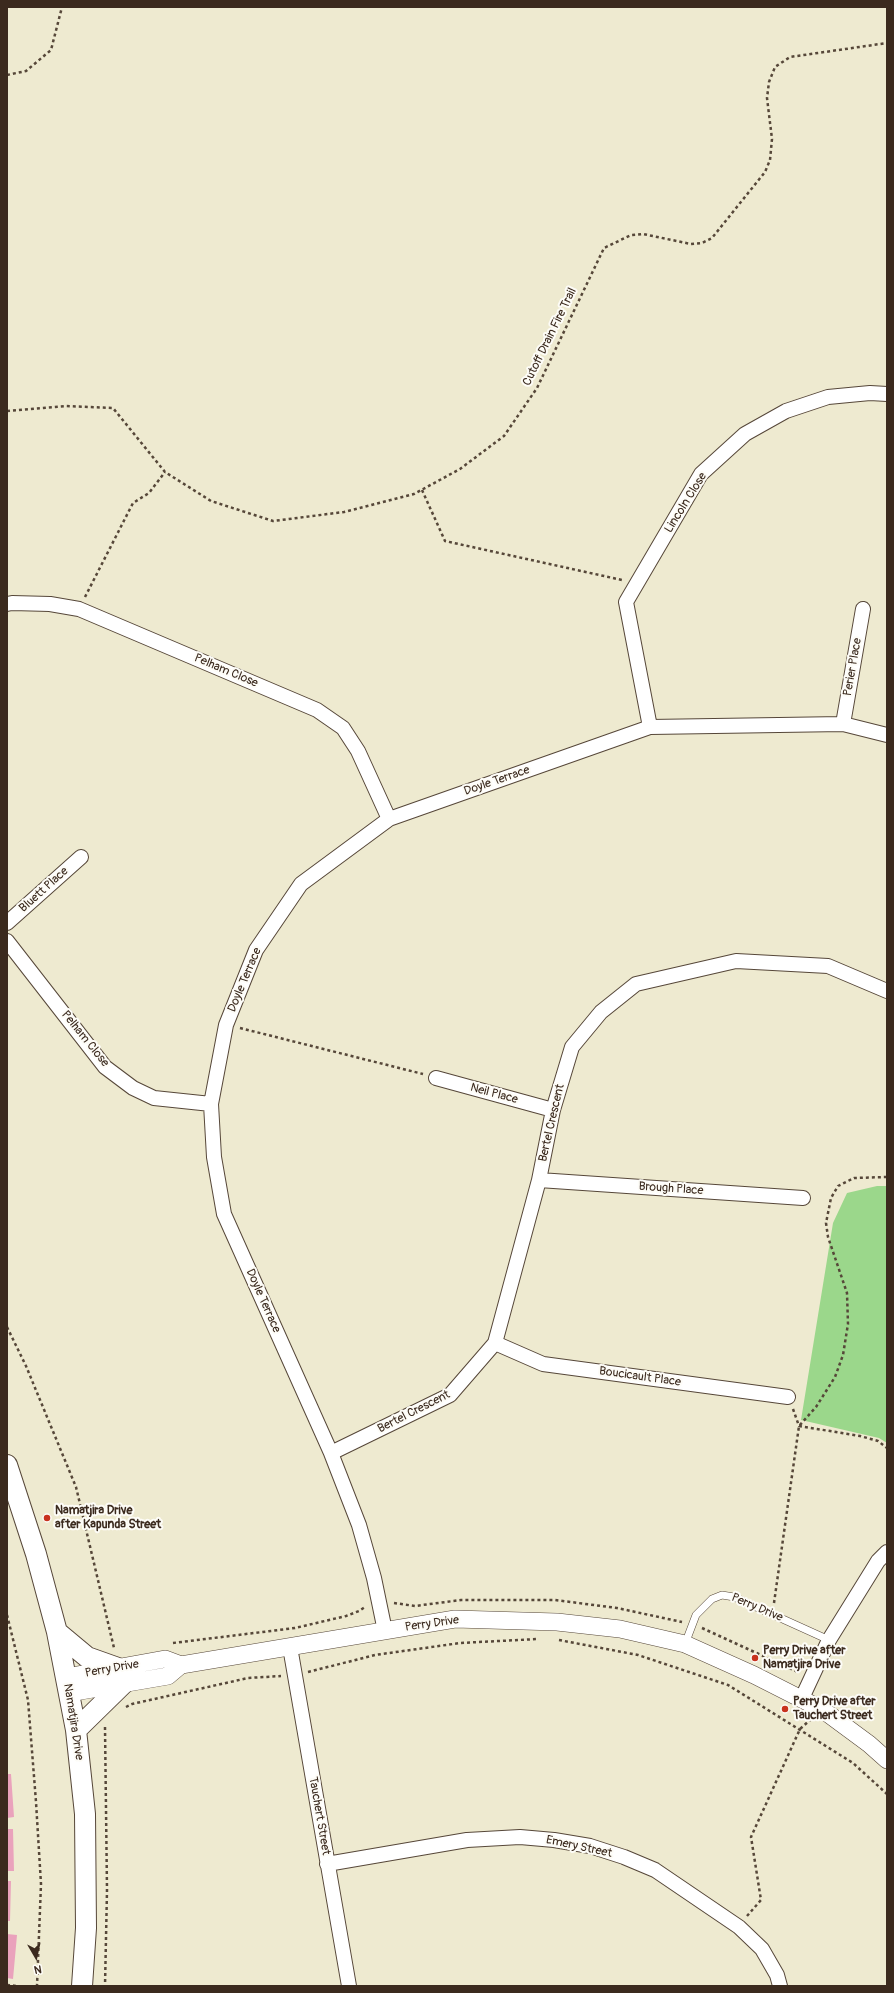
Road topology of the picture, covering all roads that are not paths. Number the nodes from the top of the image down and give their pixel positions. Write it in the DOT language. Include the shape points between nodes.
graph roads {
  1 [pos="887,394"];
  2 [pos="7,604"];
  3 [pos="862,609"];
  4 [pos="843,724"];
  5 [pos="650,727"];
  6 [pos="887,735"];
  7 [pos="389,819"];
  8 [pos="81,857"];
  9 [pos="7,923"];
  10 [pos="7,941"];
  11 [pos="887,991"];
  12 [pos="436,1078"];
  13 [pos="211,1104"];
  14 [pos="553,1110"];
  15 [pos="539,1180"];
  16 [pos="803,1198"];
  17 [pos="495,1343"];
  18 [pos="788,1397"];
  19 [pos="332,1453"];
  20 [pos="7,1465"];
  21 [pos="887,1552"];
  22 [pos="385,1631"];
  23 [pos="57,1632"];
  24 [pos="829,1640"];
  25 [pos="685,1644"];
  26 [pos="290,1646"];
  27 [pos="115,1678"];
  28 [pos="67,1685"];
  29 [pos="802,1698"];
  30 [pos="76,1730"];
  31 [pos="887,1760"];
  32 [pos="327,1864"];
  33 [pos="82,1986"];
  34 [pos="349,1986"];
  35 [pos="780,1986"];
  1 -- 5 [label="street, Lincoln Close" via="828,397 786,411 745,434 701,474 626,602"];
  2 -- 7 [label="street, Pelham Close" via="50,604 79,609 317,710 343,728 358,751"];
  3 -- 4 [label="street, Perier Place"];
  4 -- 5 [label="street, Doyle Terrace"];
  4 -- 6 [label="street, Doyle Terrace"];
  5 -- 7 [label="street, Doyle Terrace"];
  7 -- 13 [label="street, Doyle Terrace" via="301,884 256,950 226,1025"];
  8 -- 9 [label="street, Bluett Place"];
  10 -- 13 [label="street, Pelham Close" via="105,1067 133,1088 154,1098"];
  11 -- 14 [label="street, Bertel Crescent" via="828,966 736,961 636,984 601,1012 572,1047"];
  12 -- 14 [label="street, Neil Place"];
  13 -- 19 [label="street, Doyle Terrace" via="214,1157 224,1214"];
  14 -- 15 [label="street, Bertel Crescent"];
  15 -- 16 [label="street, Brough Place"];
  15 -- 17 [label="street, Bertel Crescent"];
  17 -- 18 [label="street, Boucicault Place" via="543,1364"];
  17 -- 19 [label="street, Bertel Crescent" via="450,1395"];
  19 -- 22 [label="street, Doyle Terrace" via="359,1525"];
  20 -- 23 [label="main road, Namatjira Drive" via="36,1554"];
  21 -- 24 [label="street" via="878,1561"];
  22 -- 25 [label="street, Perry Drive" via="455,1619 557,1622 620,1629"];
  22 -- 26 [label="street, Perry Drive"];
  23 -- 27 [label="main road"];
  23 -- 28 [label="main road, Namatjira Drive"];
  24 -- 25 [label="lane, Perry Drive" via="734,1597 722,1595 704,1605 696,1615"];
  24 -- 29 [label="street"];
  25 -- 29 [label="street, Perry Drive"];
  26 -- 27 [label="street, Perry Drive" via="181,1665 165,1659"];
  26 -- 32 [label="street, Tauchert Street"];
  27 -- 28 [label="street, Perry Drive"];
  27 -- 30 [label="main road"];
  28 -- 30 [label="main road, Namatjira Drive"];
  29 -- 31 [label="street, Perry Drive" via="829,1714"];
  30 -- 33 [label="main road, Namatjira Drive" via="86,1814 86,1928"];
  32 -- 34 [label="street, Tauchert Street"];
  32 -- 35 [label="street, Emery Street" via="467,1840 520,1837 590,1846 655,1870 739,1927 762,1949 777,1975"];
}
